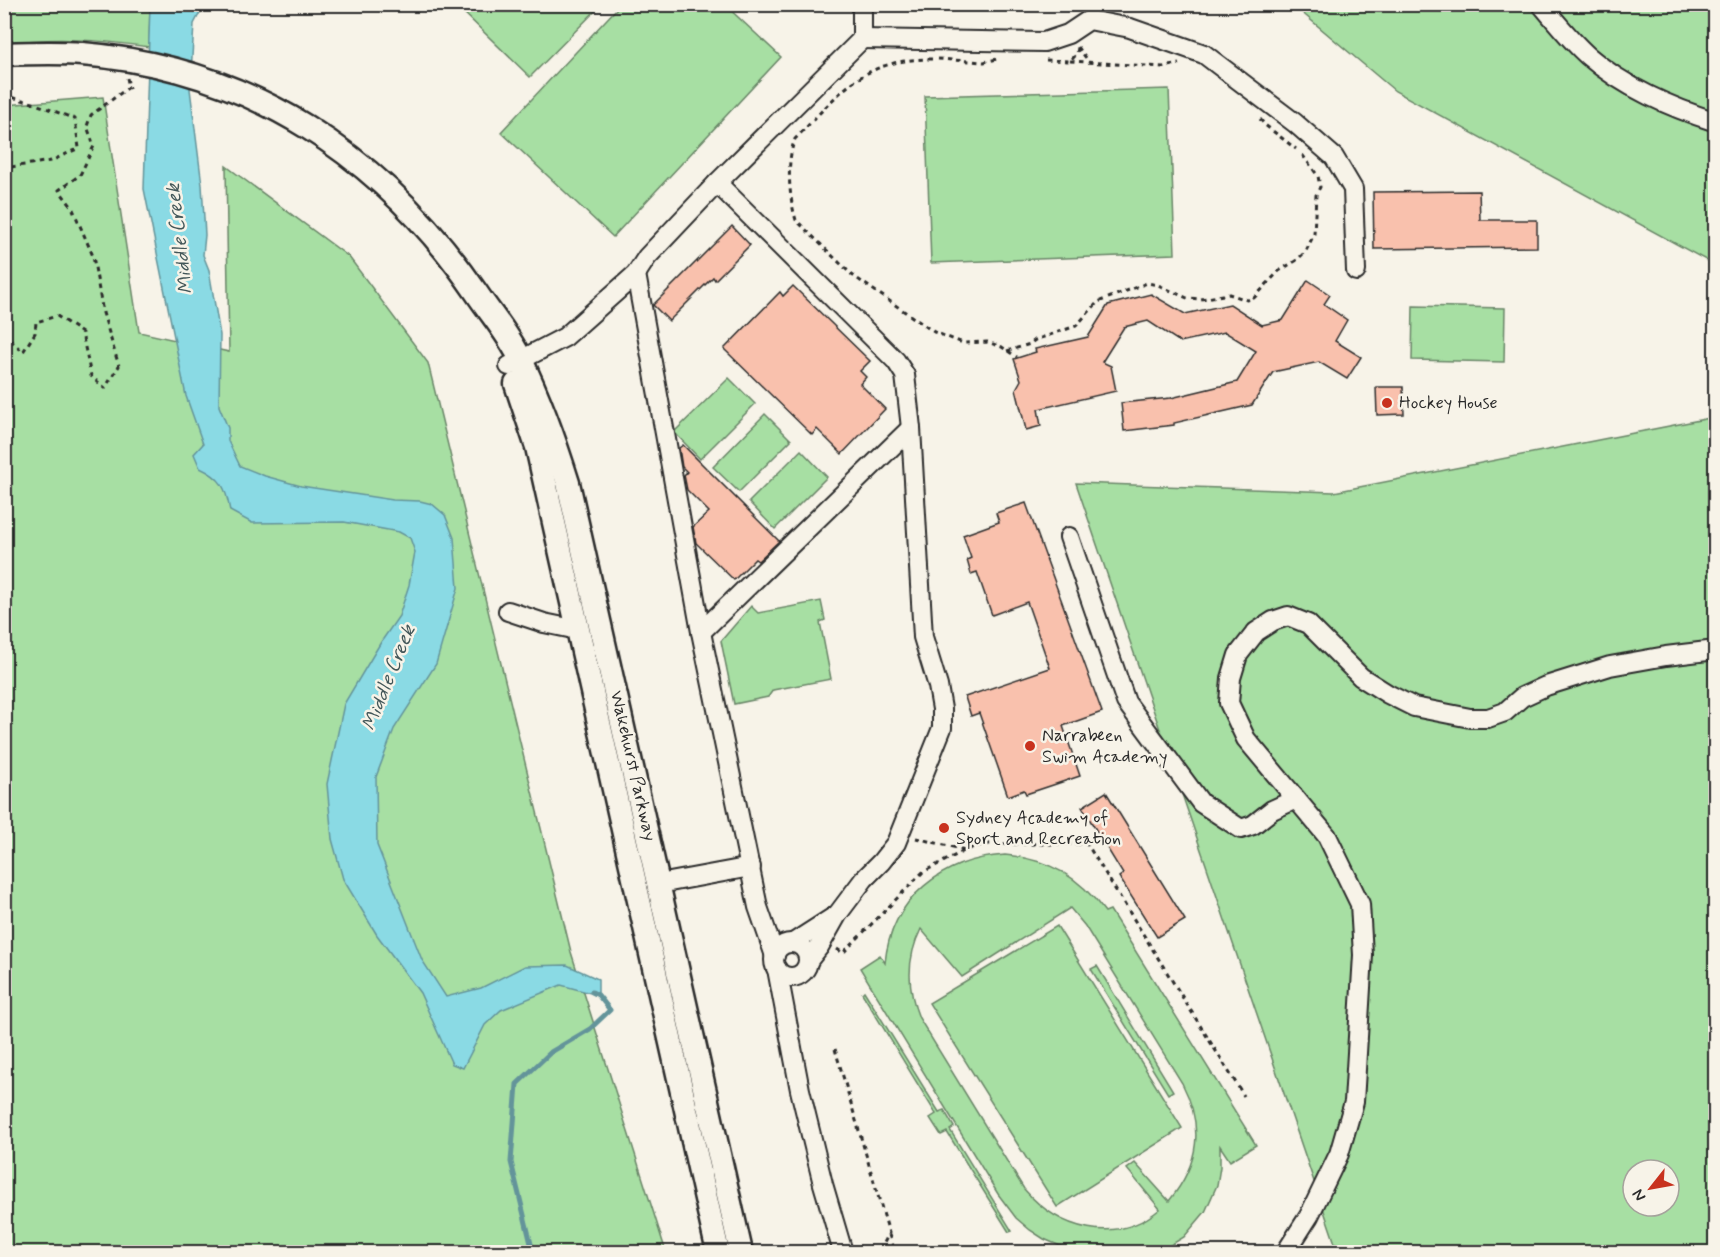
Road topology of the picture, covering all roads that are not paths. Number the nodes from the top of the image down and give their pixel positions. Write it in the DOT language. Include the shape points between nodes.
graph roads {
  1 [pos="862,4"];
  2 [pos="1541,4"];
  3 [pos="1090,12"];
  4 [pos="862,39"];
  5 [pos="4,54"];
  6 [pos="1716,122"];
  7 [pos="717,183"];
  8 [pos="1356,271"];
  9 [pos="636,274"];
  10 [pos="515,363"];
  11 [pos="911,428"];
  12 [pos="1069,537"];
  13 [pos="508,611"];
  14 [pos="578,630"];
  15 [pos="701,632"];
  16 [pos="1716,650"];
  17 [pos="585,657"];
  18 [pos="1296,798"];
  19 [pos="751,867"];
  20 [pos="659,884"];
  21 [pos="758,907"];
  22 [pos="837,915"];
  23 [pos="643,918"];
  24 [pos="791,943"];
  25 [pos="808,961"];
  26 [pos="776,963"];
  27 [pos="718,1252"];
  28 [pos="741,1252"];
  29 [pos="843,1252"];
  30 [pos="1286,1252"];
  1 -- 4 [label="street"];
  2 -- 6 [label="street" via="1588,56 1619,79 1669,106"];
  3 -- 4 [label="street" via="1075,39"];
  3 -- 8 [label="street" via="1204,54 1334,157 1353,189"];
  4 -- 7 [label="street"];
  5 -- 10 [label="main road, Wakehurst Parkway" via="62,53 171,69 217,83 317,132 358,161 428,228 501,324"];
  7 -- 9 [label="street" via="647,257"];
  7 -- 11 [label="street" via="896,361 904,375"];
  9 -- 10 [label="street" via="565,337"];
  9 -- 15 [label="street"];
  10 -- 14 [label="main road, Wakehurst Parkway"];
  10 -- 20 [label="main road, Wakehurst Parkway" via="549,426 568,483"];
  11 -- 15 [label="street"];
  11 -- 22 [label="street" via="923,637 938,686 942,728 896,843"];
  12 -- 18 [label="street" via="1126,702 1201,803 1241,829"];
  13 -- 14 [label="street"];
  14 -- 17 [label="main road, Wakehurst Parkway"];
  15 -- 19 [label="street"];
  16 -- 18 [label="street" via="1610,666 1546,686 1522,697 1505,712 1488,718 1470,718 1414,706 1388,694 1361,677 1308,624 1288,616 1273,621 1256,632 1238,655 1229,703 1246,739"];
  17 -- 20 [label="street" via="603,700 646,868"];
  17 -- 23 [label="main road, Wakehurst Parkway"];
  18 -- 30 [label="street" via="1327,836 1360,904 1363,956 1354,1102 1339,1154 1309,1216"];
  19 -- 20 [label="street"];
  19 -- 21 [label="street"];
  20 -- 23 [label="street"];
  20 -- 28 [label="main road, Wakehurst Parkway"];
  21 -- 24 [label="street" via="778,938"];
  21 -- 26 [label="street"];
  22 -- 24 [label="street"];
  22 -- 25 [label="street"];
  23 -- 27 [label="main road, Wakehurst Parkway"];
  24 -- 25 [label="street" via="802,947"];
  24 -- 26 [label="street" via="779,948"];
  25 -- 26 [label="street" via="796,975 786,975"];
  26 -- 29 [label="street" via="800,1090"];
}
